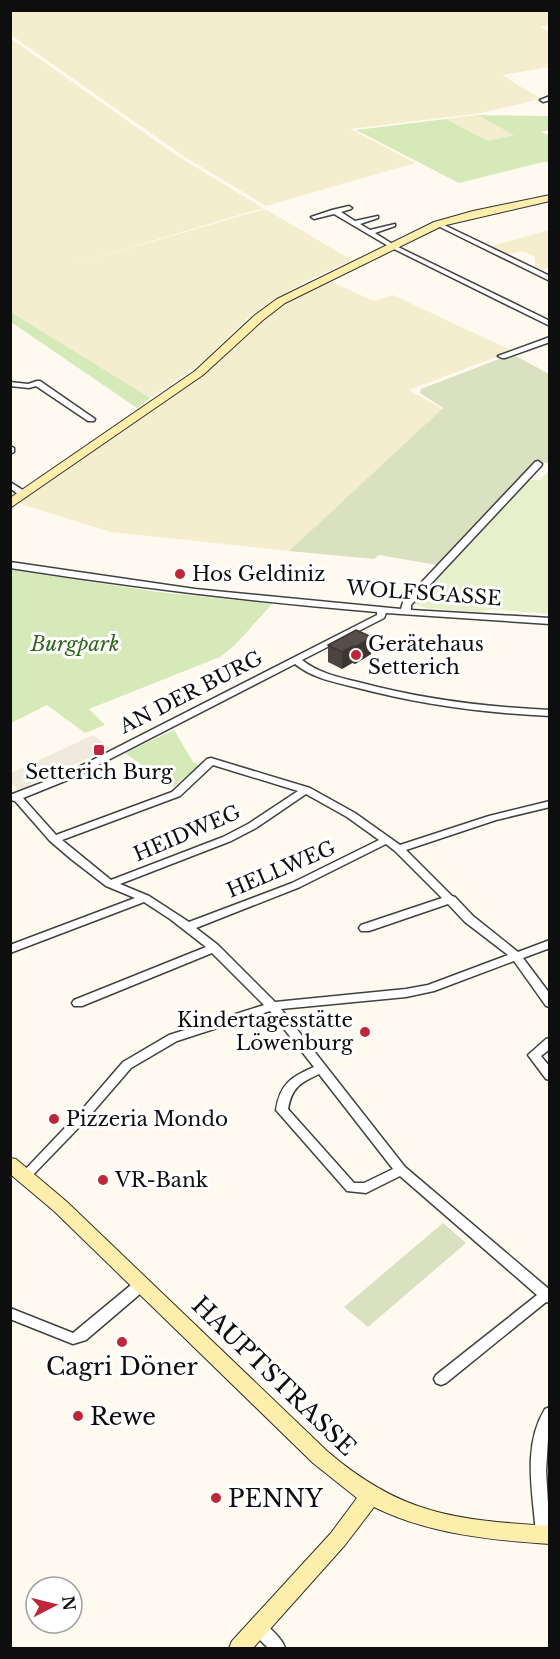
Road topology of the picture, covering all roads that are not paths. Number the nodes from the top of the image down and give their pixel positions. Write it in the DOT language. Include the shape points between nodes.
graph roads {
  1 [pos="549,198"];
  2 [pos="349,208"];
  3 [pos="334,211"];
  4 [pos="314,217"];
  5 [pos="376,217"];
  6 [pos="354,223"];
  7 [pos="438,224"];
  8 [pos="393,225"];
  9 [pos="369,232"];
  10 [pos="392,246"];
  11 [pos="549,279"];
  12 [pos="549,324"];
  13 [pos="549,339"];
  14 [pos="502,356"];
  15 [pos="10,384"];
  16 [pos="92,419"];
  17 [pos="538,464"];
  18 [pos="10,484"];
  19 [pos="23,494"];
  20 [pos="10,504"];
  21 [pos="10,565"];
  22 [pos="382,610"];
  23 [pos="406,611"];
  24 [pos="549,621"];
  25 [pos="296,660"];
  26 [pos="549,713"];
  27 [pos="306,790"];
  28 [pos="14,798"];
  29 [pos="549,804"];
  30 [pos="54,839"];
  31 [pos="386,840"];
  32 [pos="399,849"];
  33 [pos="110,884"];
  34 [pos="145,898"];
  35 [pos="451,898"];
  36 [pos="189,926"];
  37 [pos="365,928"];
  38 [pos="549,944"];
  39 [pos="214,948"];
  40 [pos="10,949"];
  41 [pos="516,956"];
  42 [pos="78,1003"];
  43 [pos="549,1003"];
  44 [pos="272,1006"];
  45 [pos="549,1042"];
  46 [pos="321,1069"];
  47 [pos="549,1076"];
  48 [pos="18,1169"];
  49 [pos="401,1170"];
  50 [pos="142,1284"];
  51 [pos="548,1296"];
  52 [pos="10,1313"];
  53 [pos="441,1379"];
  54 [pos="549,1413"];
  55 [pos="545,1480"];
  56 [pos="371,1496"];
  57 [pos="546,1534"];
  58 [pos="258,1627"];
  59 [pos="240,1648"];
  60 [pos="278,1648"];
  1 -- 7 [label="street"];
  2 -- 3 [label="street"];
  3 -- 4 [label="street"];
  3 -- 6 [label="street"];
  5 -- 6 [label="street"];
  6 -- 9 [label="street"];
  7 -- 10 [label="street"];
  7 -- 11 [label="street"];
  8 -- 9 [label="street"];
  9 -- 10 [label="street"];
  10 -- 12 [label="street"];
  10 -- 19 [label="street" via="266,310 212,362"];
  13 -- 14 [label="street"];
  15 -- 16 [label="street" via="37,383"];
  17 -- 23 [label="street" via="405,604"];
  18 -- 19 [label="street"];
  19 -- 20 [label="street"];
  21 -- 22 [label="street, WOLFSGASSE" via="164,587"];
  22 -- 23 [label="street, WOLFSGASSE"];
  22 -- 25 [label="street, AN DER BURG" via="381,616"];
  23 -- 24 [label="street, WOLFSGASSE"];
  25 -- 26 [label="street" via="329,677 403,697 475,709"];
  25 -- 28 [label="street, AN DER BURG" via="70,775"];
  27 -- 30 [label="street" via="211,761 176,794"];
  27 -- 31 [label="street"];
  27 -- 33 [label="street, HEIDWEG" via="227,839"];
  28 -- 30 [label="street"];
  29 -- 32 [label="street"];
  30 -- 33 [label="street"];
  31 -- 32 [label="street"];
  31 -- 36 [label="street, HELLWEG" via="296,885"];
  32 -- 35 [label="street"];
  33 -- 34 [label="street"];
  34 -- 36 [label="street"];
  34 -- 40 [label="street"];
  35 -- 37 [label="street"];
  35 -- 41 [label="street"];
  36 -- 39 [label="street"];
  38 -- 41 [label="street"];
  39 -- 42 [label="street"];
  39 -- 44 [label="street"];
  41 -- 43 [label="street"];
  41 -- 44 [label="street" via="406,993"];
  44 -- 46 [label="street"];
  44 -- 48 [label="street" via="173,1038 127,1065 83,1116"];
  45 -- 47 [label="street" via="534,1055"];
  46 -- 49 [label="street"];
  46 -- 49 [label="street" via="293,1081 283,1096 282,1110 351,1188 366,1188"];
  48 -- 50 [label="street, HAUPTSTRASSE"];
  49 -- 51 [label="street"];
  50 -- 52 [label="street" via="73,1339"];
  50 -- 56 [label="street, HAUPTSTRASSE" via="320,1458"];
  51 -- 53 [label="street"];
  54 -- 55 [label="street" via="540,1435"];
  55 -- 57 [label="street"];
  56 -- 57 [label="street, HAUPTSTRASSE" via="452,1525"];
  56 -- 58 [label="street" via="338,1539"];
  58 -- 59 [label="street"];
  58 -- 60 [label="street"];
}
